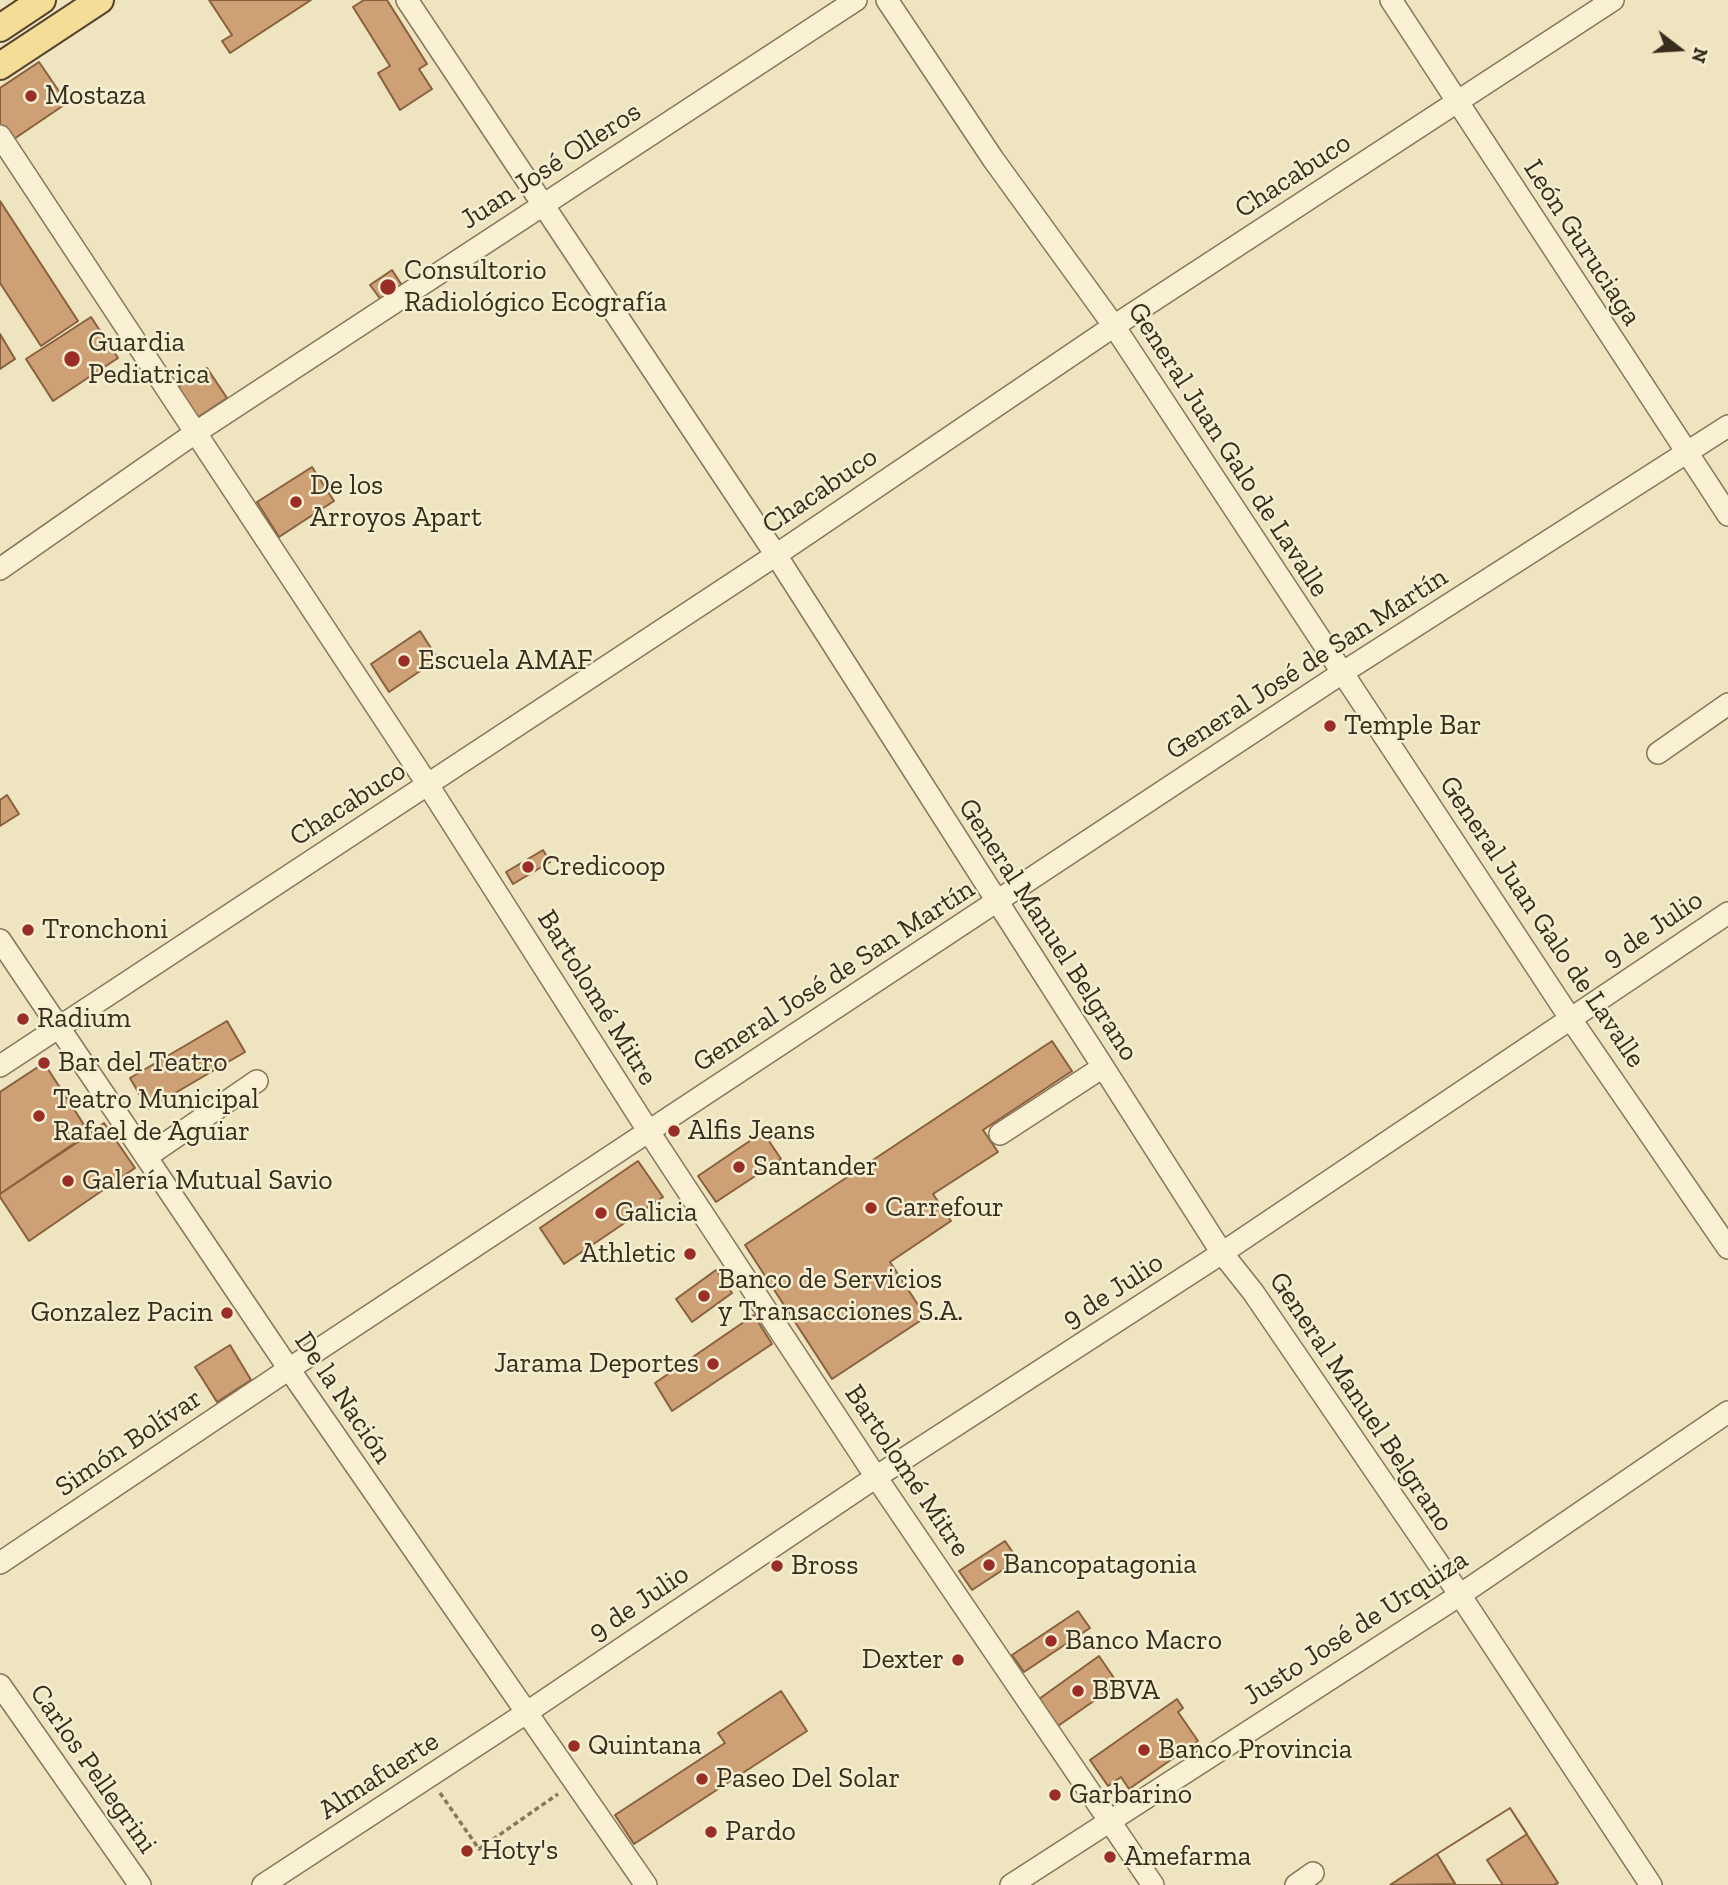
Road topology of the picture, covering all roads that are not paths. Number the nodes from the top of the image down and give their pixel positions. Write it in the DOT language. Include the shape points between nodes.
graph roads {
  1 [pos="42,0"];
  2 [pos="100,0"];
  3 [pos="407,0"];
  4 [pos="856,0"];
  5 [pos="887,0"];
  6 [pos="1391,0"];
  7 [pos="1613,0"];
  8 [pos="0,28"];
  9 [pos="0,66"];
  10 [pos="1457,103"];
  11 [pos="0,136"];
  12 [pos="544,205"];
  13 [pos="1114,326"];
  14 [pos="1728,426"];
  15 [pos="195,433"];
  16 [pos="1687,454"];
  17 [pos="1728,516"];
  18 [pos="776,555"];
  19 [pos="0,569"];
  20 [pos="1342,673"];
  21 [pos="1728,704"];
  22 [pos="1658,753"];
  23 [pos="428,785"];
  24 [pos="997,903"];
  25 [pos="1728,912"];
  26 [pos="0,940"];
  27 [pos="1570,1018"];
  28 [pos="58,1026"];
  29 [pos="0,1066"];
  30 [pos="1103,1067"];
  31 [pos="257,1081"];
  32 [pos="649,1132"];
  33 [pos="1000,1134"];
  34 [pos="146,1157"];
  35 [pos="1728,1248"];
  36 [pos="1222,1253"];
  37 [pos="289,1369"];
  38 [pos="1728,1412"];
  39 [pos="876,1477"];
  40 [pos="0,1563"];
  41 [pos="1460,1595"];
  42 [pos="0,1685"];
  43 [pos="526,1713"];
  44 [pos="1110,1820"];
  45 [pos="140,1885"];
  46 [pos="263,1885"];
  47 [pos="646,1885"];
  48 [pos="1011,1885"];
  49 [pos="1153,1885"];
  50 [pos="1651,1885"];
  1 -- 8 [label="main road"];
  2 -- 9 [label="main road"];
  3 -- 12 [label="street, General Manuel Belgrano"];
  4 -- 12 [label="street, Juan José Olleros"];
  5 -- 13 [label="street, General Juan Galo de Lavalle" via="993,159"];
  6 -- 10 [label="street, León Guruciaga"];
  7 -- 10 [label="street, Chacabuco"];
  10 -- 13 [label="street, Chacabuco"];
  10 -- 16 [label="street, León Guruciaga"];
  11 -- 15 [label="street, Bartolomé Mitre"];
  12 -- 15 [label="street, Juan José Olleros"];
  12 -- 18 [label="street, General Manuel Belgrano"];
  13 -- 18 [label="street, Chacabuco"];
  13 -- 20 [label="street, General Juan Galo de Lavalle"];
  14 -- 16 [label="street, General José de San Martín"];
  15 -- 19 [label="street, Juan José Olleros"];
  15 -- 23 [label="street, Bartolomé Mitre"];
  16 -- 17 [label="street, León Guruciaga"];
  16 -- 20 [label="street, General José de San Martín"];
  18 -- 23 [label="street, Chacabuco"];
  18 -- 24 [label="street, General Manuel Belgrano"];
  20 -- 24 [label="street, General José de San Martín"];
  20 -- 27 [label="street, General Juan Galo de Lavalle"];
  21 -- 22 [label="street"];
  23 -- 28 [label="street, Chacabuco"];
  23 -- 32 [label="street, Bartolomé Mitre"];
  24 -- 30 [label="street, General Manuel Belgrano"];
  24 -- 32 [label="street, General José de San Martín"];
  25 -- 27 [label="street, 9 de Julio"];
  26 -- 28 [label="street, De la Nación"];
  27 -- 35 [label="street, General Juan Galo de Lavalle"];
  27 -- 36 [label="street, 9 de Julio"];
  28 -- 29 [label="street, Chacabuco"];
  28 -- 34 [label="street, De la Nación"];
  30 -- 33 [label="street"];
  30 -- 36 [label="street, General Manuel Belgrano"];
  31 -- 34 [label="street"];
  32 -- 37 [label="street, General José de San Martín"];
  32 -- 39 [label="street, Bartolomé Mitre"];
  34 -- 37 [label="street, De la Nación"];
  36 -- 39 [label="street, 9 de Julio"];
  36 -- 41 [label="street, General Manuel Belgrano"];
  37 -- 40 [label="street, Simón Bolívar"];
  37 -- 43 [label="street, De la Nación"];
  38 -- 41 [label="street, Justo José de Urquiza"];
  39 -- 43 [label="street, 9 de Julio"];
  39 -- 44 [label="street, Bartolomé Mitre"];
  41 -- 44 [label="street, Justo José de Urquiza"];
  41 -- 50 [label="street, General Manuel Belgrano"];
  42 -- 45 [label="street, Carlos Pellegrini"];
  43 -- 46 [label="street, Almafuerte"];
  43 -- 47 [label="street, De la Nación"];
  44 -- 48 [label="street, Justo José de Urquiza"];
  44 -- 49 [label="street, Bartolomé Mitre"];
}
